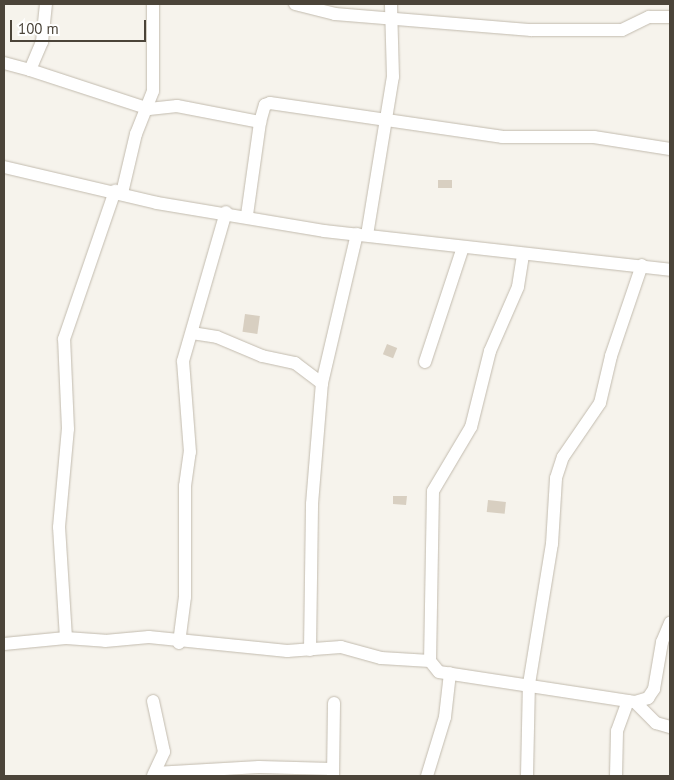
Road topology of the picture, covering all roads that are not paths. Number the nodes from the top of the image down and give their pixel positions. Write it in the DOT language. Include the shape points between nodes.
graph roads {
  1 [pos="46,4"];
  2 [pos="153,4"];
  3 [pos="295,4"];
  4 [pos="391,4"];
  5 [pos="670,17"];
  6 [pos="392,18"];
  7 [pos="4,63"];
  8 [pos="30,70"];
  9 [pos="149,109"];
  10 [pos="384,118"];
  11 [pos="260,122"];
  12 [pos="670,149"];
  13 [pos="4,167"];
  14 [pos="118,192"];
  15 [pos="226,212"];
  16 [pos="247,215"];
  17 [pos="362,234"];
  18 [pos="463,247"];
  19 [pos="523,255"];
  20 [pos="642,265"];
  21 [pos="670,270"];
  22 [pos="192,333"];
  23 [pos="425,362"];
  24 [pos="322,383"];
  25 [pos="670,623"];
  26 [pos="66,638"];
  27 [pos="179,643"];
  28 [pos="4,644"];
  29 [pos="310,650"];
  30 [pos="430,662"];
  31 [pos="450,674"];
  32 [pos="529,684"];
  33 [pos="153,701"];
  34 [pos="632,702"];
  35 [pos="334,703"];
  36 [pos="670,727"];
  37 [pos="332,772"];
  38 [pos="154,775"];
  39 [pos="427,776"];
  40 [pos="527,776"];
  41 [pos="616,776"];
  1 -- 8 [label="street" via="42,42"];
  2 -- 9 [label="street" via="154,73"];
  3 -- 6 [label="street" via="335,14"];
  4 -- 6 [label="street"];
  5 -- 6 [label="street" via="649,17 622,30 571,31"];
  6 -- 10 [label="street" via="393,76"];
  7 -- 8 [label="street"];
  8 -- 9 [label="street"];
  9 -- 11 [label="street" via="178,106"];
  9 -- 14 [label="street" via="136,134"];
  10 -- 11 [label="street" via="270,103 265,105"];
  10 -- 12 [label="street" via="502,137 594,137"];
  10 -- 17 [label="street"];
  11 -- 16 [label="street"];
  13 -- 14 [label="street"];
  14 -- 15 [label="street" via="157,203"];
  14 -- 26 [label="street" via="64,339 68,429 59,528"];
  15 -- 16 [label="street"];
  15 -- 22 [label="street"];
  16 -- 17 [label="street"];
  17 -- 18 [label="street"];
  17 -- 24 [label="street"];
  18 -- 19 [label="street"];
  18 -- 23 [label="street"];
  19 -- 20 [label="street"];
  19 -- 30 [label="street" via="518,287 490,351 471,427 433,491"];
  20 -- 21 [label="street"];
  20 -- 32 [label="street" via="598,409 563,457 556,478 552,544"];
  22 -- 24 [label="street" via="217,337 262,356 295,363"];
  22 -- 27 [label="street" via="183,361 190,452 185,486 185,597"];
  24 -- 29 [label="street" via="312,504"];
  25 -- 34 [label="street" via="662,642 654,690 648,698"];
  26 -- 27 [label="street" via="105,641 149,637"];
  26 -- 28 [label="street"];
  27 -- 29 [label="street"];
  29 -- 30 [label="street" via="340,647 382,658"];
  30 -- 31 [label="street" via="434,669"];
  31 -- 32 [label="street"];
  31 -- 39 [label="street" via="445,717"];
  32 -- 34 [label="street"];
  32 -- 40 [label="street"];
  33 -- 38 [label="street" via="164,752"];
  34 -- 36 [label="street" via="656,723"];
  34 -- 41 [label="street" via="617,731"];
  35 -- 37 [label="street"];
  37 -- 38 [label="street" via="259,767"];
}
